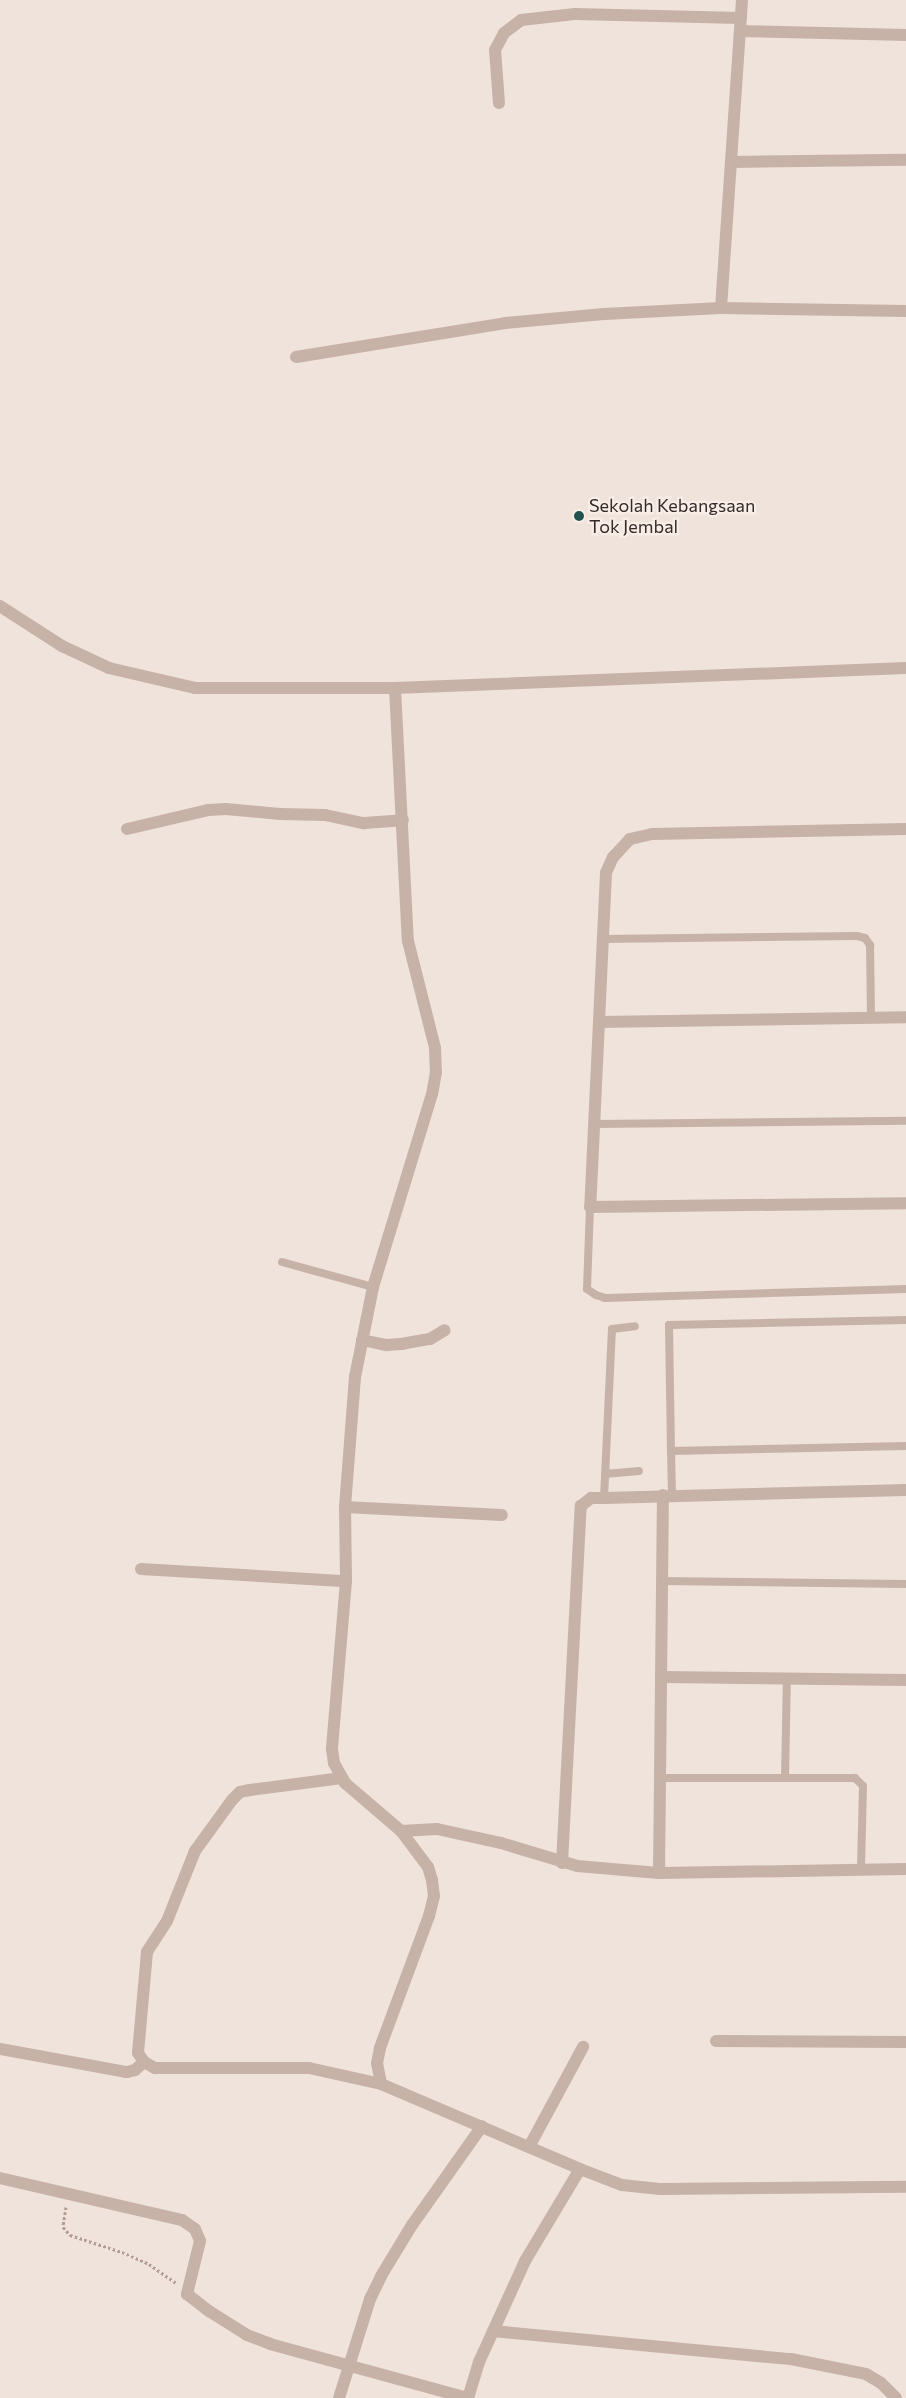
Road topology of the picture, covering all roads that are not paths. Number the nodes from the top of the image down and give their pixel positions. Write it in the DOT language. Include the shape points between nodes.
graph roads {
  1 [pos="742,0"];
  2 [pos="741,24"];
  3 [pos="906,35"];
  4 [pos="499,103"];
  5 [pos="906,160"];
  6 [pos="731,162"];
  7 [pos="721,308"];
  8 [pos="906,311"];
  9 [pos="296,357"];
  10 [pos="0,606"];
  11 [pos="906,668"];
  12 [pos="395,688"];
  13 [pos="403,820"];
  14 [pos="127,829"];
  15 [pos="906,829"];
  16 [pos="604,939"];
  17 [pos="871,1018"];
  18 [pos="906,1018"];
  19 [pos="600,1022"];
  20 [pos="906,1121"];
  21 [pos="594,1124"];
  22 [pos="906,1203"];
  23 [pos="590,1207"];
  24 [pos="282,1262"];
  25 [pos="373,1286"];
  26 [pos="906,1290"];
  27 [pos="906,1320"];
  28 [pos="635,1326"];
  29 [pos="445,1330"];
  30 [pos="362,1340"];
  31 [pos="906,1446"];
  32 [pos="671,1451"];
  33 [pos="639,1471"];
  34 [pos="605,1474"];
  35 [pos="906,1490"];
  36 [pos="667,1495"];
  37 [pos="604,1498"];
  38 [pos="346,1507"];
  39 [pos="502,1515"];
  40 [pos="141,1569"];
  41 [pos="346,1581"];
  42 [pos="662,1581"];
  43 [pos="906,1584"];
  44 [pos="661,1677"];
  45 [pos="787,1678"];
  46 [pos="906,1680"];
  47 [pos="342,1778"];
  48 [pos="660,1778"];
  49 [pos="786,1778"];
  50 [pos="401,1831"];
  51 [pos="562,1863"];
  52 [pos="906,1869"];
  53 [pos="861,1870"];
  54 [pos="659,1873"];
  55 [pos="716,2041"];
  56 [pos="906,2042"];
  57 [pos="584,2047"];
  58 [pos="0,2050"];
  59 [pos="144,2062"];
  60 [pos="381,2084"];
  61 [pos="482,2126"];
  62 [pos="529,2147"];
  63 [pos="580,2170"];
  64 [pos="0,2178"];
  65 [pos="906,2187"];
  66 [pos="493,2331"];
  67 [pos="349,2365"];
  68 [pos="339,2398"];
  69 [pos="468,2398"];
  70 [pos="896,2398"];
  1 -- 2 [label="street"];
  2 -- 3 [label="street"];
  2 -- 4 [label="street" via="575,14 521,20 504,33 495,50"];
  2 -- 6 [label="street"];
  5 -- 6 [label="street"];
  6 -- 7 [label="street"];
  7 -- 8 [label="street"];
  7 -- 9 [label="street" via="504,323"];
  10 -- 12 [label="street" via="62,646 109,668 154,680 204,688"];
  11 -- 12 [label="street"];
  12 -- 13 [label="street"];
  13 -- 14 [label="street" via="364,823 325,814 226,809 208,810"];
  13 -- 25 [label="street" via="408,940 436,1048 436,1072"];
  15 -- 16 [label="street" via="652,834 630,839 613,857 606,873"];
  16 -- 17 [label="lane" via="865,938 870,945"];
  16 -- 19 [label="street"];
  17 -- 18 [label="street"];
  17 -- 19 [label="street"];
  19 -- 21 [label="street"];
  20 -- 21 [label="lane"];
  21 -- 23 [label="street"];
  22 -- 23 [label="street"];
  23 -- 26 [label="lane" via="587,1289 605,1298"];
  24 -- 25 [label="lane"];
  25 -- 30 [label="street"];
  27 -- 32 [label="lane" via="669,1325"];
  28 -- 34 [label="lane" via="612,1328"];
  29 -- 30 [label="street" via="430,1338 401,1344 386,1345"];
  30 -- 38 [label="street" via="355,1377"];
  31 -- 32 [label="lane"];
  32 -- 36 [label="lane"];
  33 -- 34 [label="lane"];
  34 -- 37 [label="lane"];
  35 -- 36 [label="street"];
  36 -- 37 [label="street"];
  36 -- 42 [label="street"];
  37 -- 51 [label="street" via="591,1498 581,1506"];
  38 -- 39 [label="street"];
  38 -- 41 [label="street"];
  40 -- 41 [label="street"];
  41 -- 47 [label="street" via="332,1749 334,1763"];
  42 -- 43 [label="lane"];
  42 -- 44 [label="street"];
  44 -- 45 [label="street"];
  44 -- 48 [label="street"];
  45 -- 46 [label="street"];
  45 -- 49 [label="lane"];
  47 -- 50 [label="street"];
  47 -- 59 [label="street" via="240,1792 195,1851 167,1921 146,1952 138,2039 138,2053"];
  48 -- 49 [label="lane"];
  48 -- 54 [label="street"];
  49 -- 53 [label="lane" via="854,1778 863,1786"];
  50 -- 51 [label="street" via="436,1829 501,1843"];
  50 -- 60 [label="street" via="428,1867 434,1896 380,2048"];
  51 -- 54 [label="street"];
  52 -- 53 [label="street"];
  53 -- 54 [label="street"];
  55 -- 56 [label="street"];
  57 -- 62 [label="street"];
  58 -- 59 [label="street" via="127,2072"];
  59 -- 60 [label="street" via="155,2068 310,2068"];
  60 -- 61 [label="street"];
  61 -- 62 [label="street"];
  61 -- 67 [label="street" via="380,2276"];
  62 -- 63 [label="street"];
  63 -- 65 [label="street" via="622,2185 660,2189"];
  63 -- 66 [label="street" via="525,2261"];
  64 -- 67 [label="street" via="182,2220 195,2229 200,2241 188,2294 247,2335"];
  66 -- 69 [label="street"];
  66 -- 70 [label="street" via="791,2359 866,2374"];
  67 -- 68 [label="street"];
  67 -- 69 [label="street"];
}
